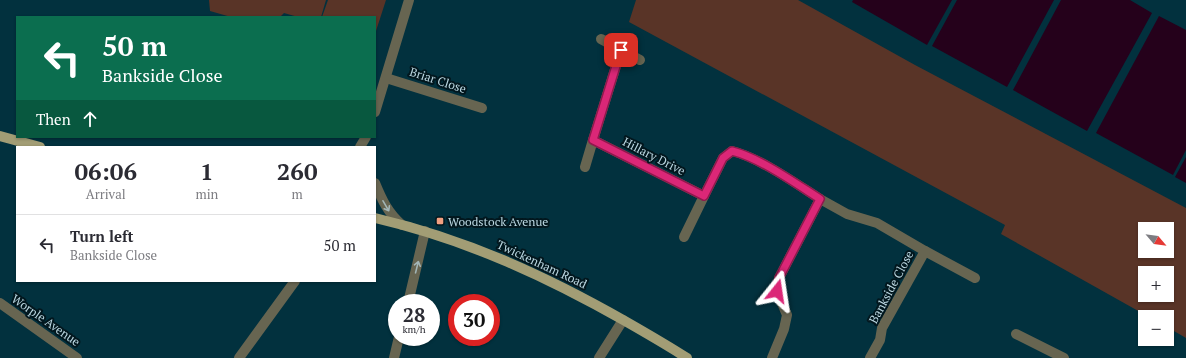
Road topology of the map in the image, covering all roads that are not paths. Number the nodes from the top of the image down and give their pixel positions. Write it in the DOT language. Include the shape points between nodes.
graph roads {
  1 [pos="409,0"];
  2 [pos="601,39"];
  3 [pos="621,50"];
  4 [pos="640,60"];
  5 [pos="386,78"];
  6 [pos="482,108"];
  7 [pos="376,109"];
  8 [pos="0,136"];
  9 [pos="593,140"];
  10 [pos="36,146"];
  11 [pos="585,167"];
  12 [pos="376,185"];
  13 [pos="704,196"];
  14 [pos="820,199"];
  15 [pos="376,218"];
  16 [pos="402,225"];
  17 [pos="425,231"];
  18 [pos="684,237"];
  19 [pos="925,251"];
  20 [pos="975,278"];
  21 [pos="294,282"];
  22 [pos="410,294"];
  23 [pos="0,303"];
  24 [pos="623,320"];
  25 [pos="1016,334"];
  26 [pos="397,346"];
  27 [pos="77,358"];
  28 [pos="238,358"];
  29 [pos="394,358"];
  30 [pos="599,358"];
  31 [pos="687,358"];
  32 [pos="772,358"];
  33 [pos="870,358"];
  34 [pos="1064,358"];
  1 -- 5 [label="street"];
  2 -- 3 [label="street"];
  3 -- 4 [label="street"];
  3 -- 9 [label="street"];
  5 -- 6 [label="street, Briar Close"];
  5 -- 7 [label="street"];
  8 -- 10 [label="main road"];
  9 -- 11 [label="street"];
  9 -- 13 [label="street, Hillary Drive"];
  12 -- 16 [label="street, one-way" via="386,209"];
  13 -- 14 [label="street, Bankside Close" via="723,158 732,151 743,153"];
  13 -- 18 [label="street"];
  14 -- 19 [label="street, Bankside Close" via="848,214 876,223"];
  14 -- 32 [label="street" via="779,278 777,291 788,315"];
  15 -- 16 [label="main road, Twickenham Road"];
  16 -- 17 [label="main road, Twickenham Road"];
  22 -- 17 [label="street, one-way"];
  17 -- 24 [label="main road, Twickenham Road" via="537,274"];
  19 -- 20 [label="street, Bankside Close"];
  19 -- 33 [label="street, Bankside Close" via="882,328 880,340"];
  21 -- 28 [label="street"];
  23 -- 27 [label="street, Worple Avenue"];
  24 -- 30 [label="street"];
  24 -- 31 [label="main road, Twickenham Road"];
  25 -- 34 [label="street"];
  26 -- 29 [label="street"];
}
